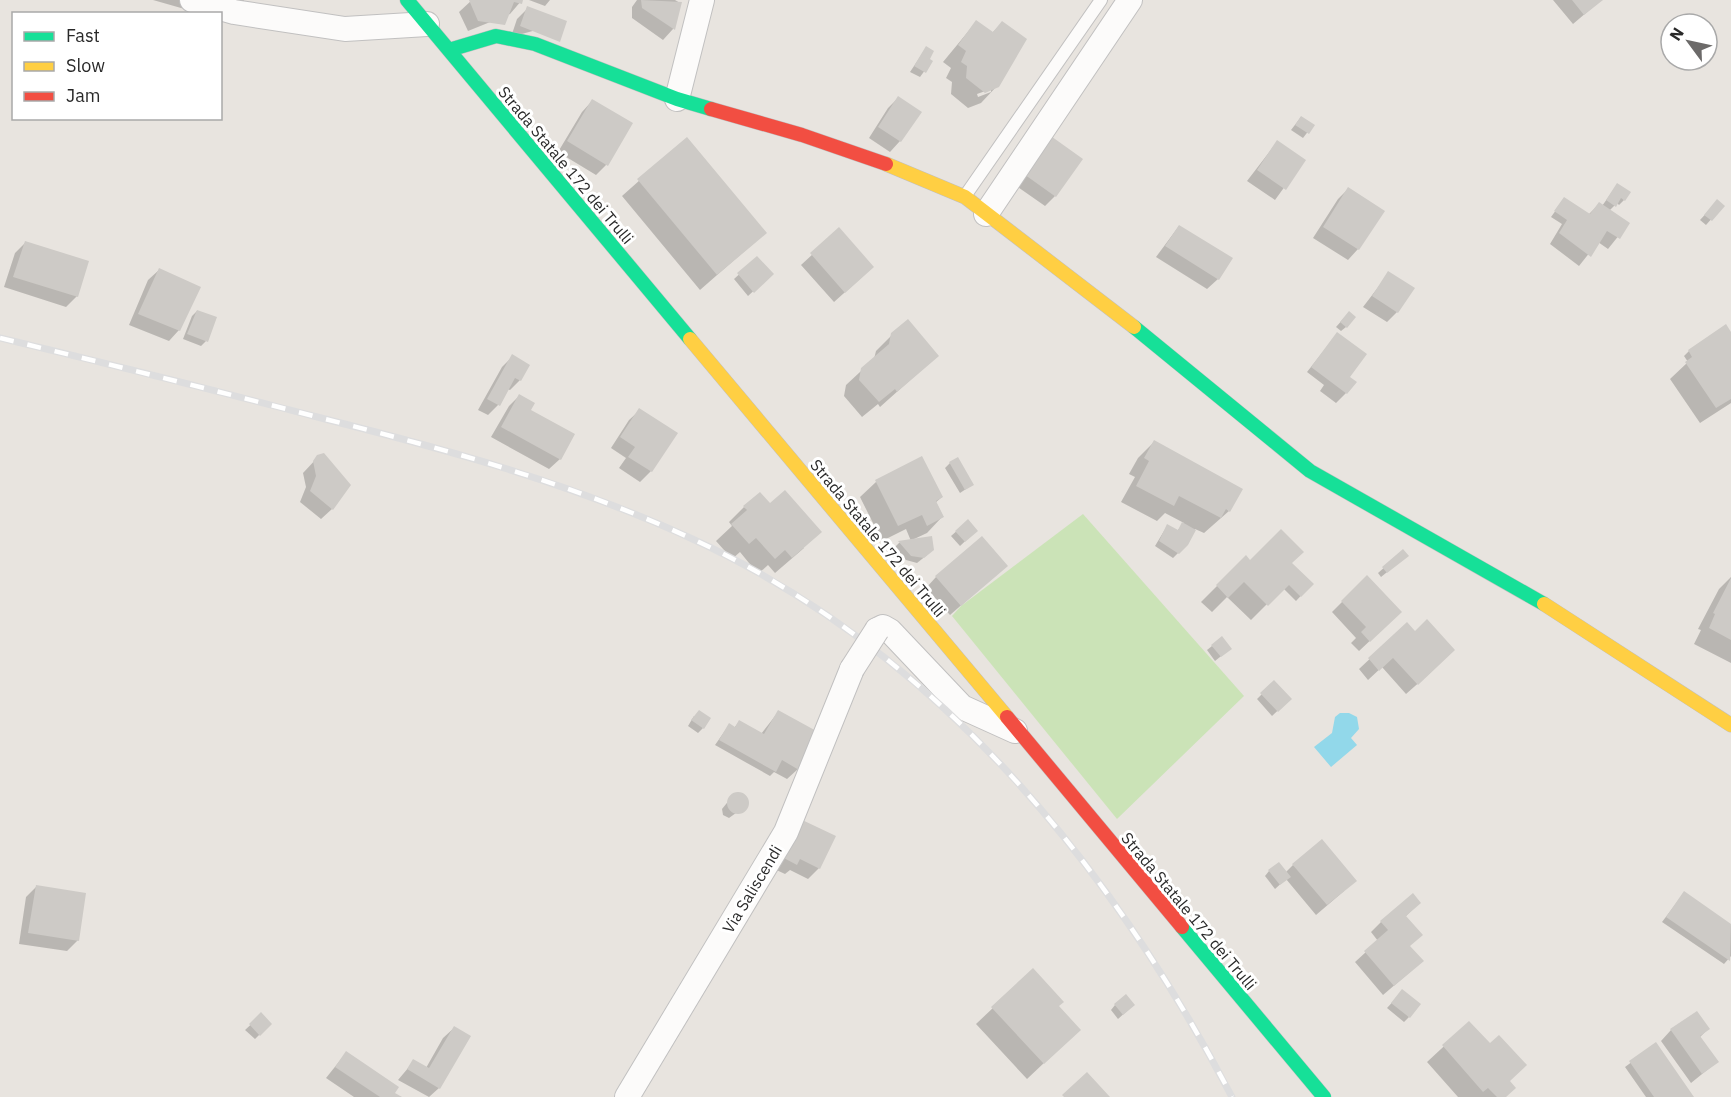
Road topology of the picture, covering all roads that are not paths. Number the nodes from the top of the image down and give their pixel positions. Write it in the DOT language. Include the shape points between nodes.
graph roads {
  1 [pos="192,0"];
  2 [pos="407,0"];
  3 [pos="702,0"];
  4 [pos="1101,0"];
  5 [pos="1130,0"];
  6 [pos="427,24"];
  7 [pos="449,50"];
  8 [pos="677,99"];
  9 [pos="965,197"];
  10 [pos="986,214"];
  11 [pos="1731,725"];
  12 [pos="1017,732"];
  13 [pos="627,1097"];
  14 [pos="1324,1097"];
  1 -- 6 [label="street" via="234,12 345,29"];
  2 -- 6 [label="street, Strada Statale 172 dei Trulli"];
  3 -- 8 [label="street"];
  4 -- 9 [label="lane"];
  5 -- 10 [label="street"];
  6 -- 7 [label="street, Strada Statale 172 dei Trulli"];
  7 -- 8 [label="street" via="496,36 535,44"];
  7 -- 12 [label="street, Strada Statale 172 dei Trulli"];
  8 -- 9 [label="street" via="802,135"];
  9 -- 10 [label="street"];
  10 -- 11 [label="street" via="1126,320 1310,471 1565,616"];
  12 -- 13 [label="street, Via Saliscendi, bridge" via="962,707 890,631 883,627 877,630 852,669 786,832"];
  12 -- 14 [label="street, Strada Statale 172 dei Trulli"];
}
